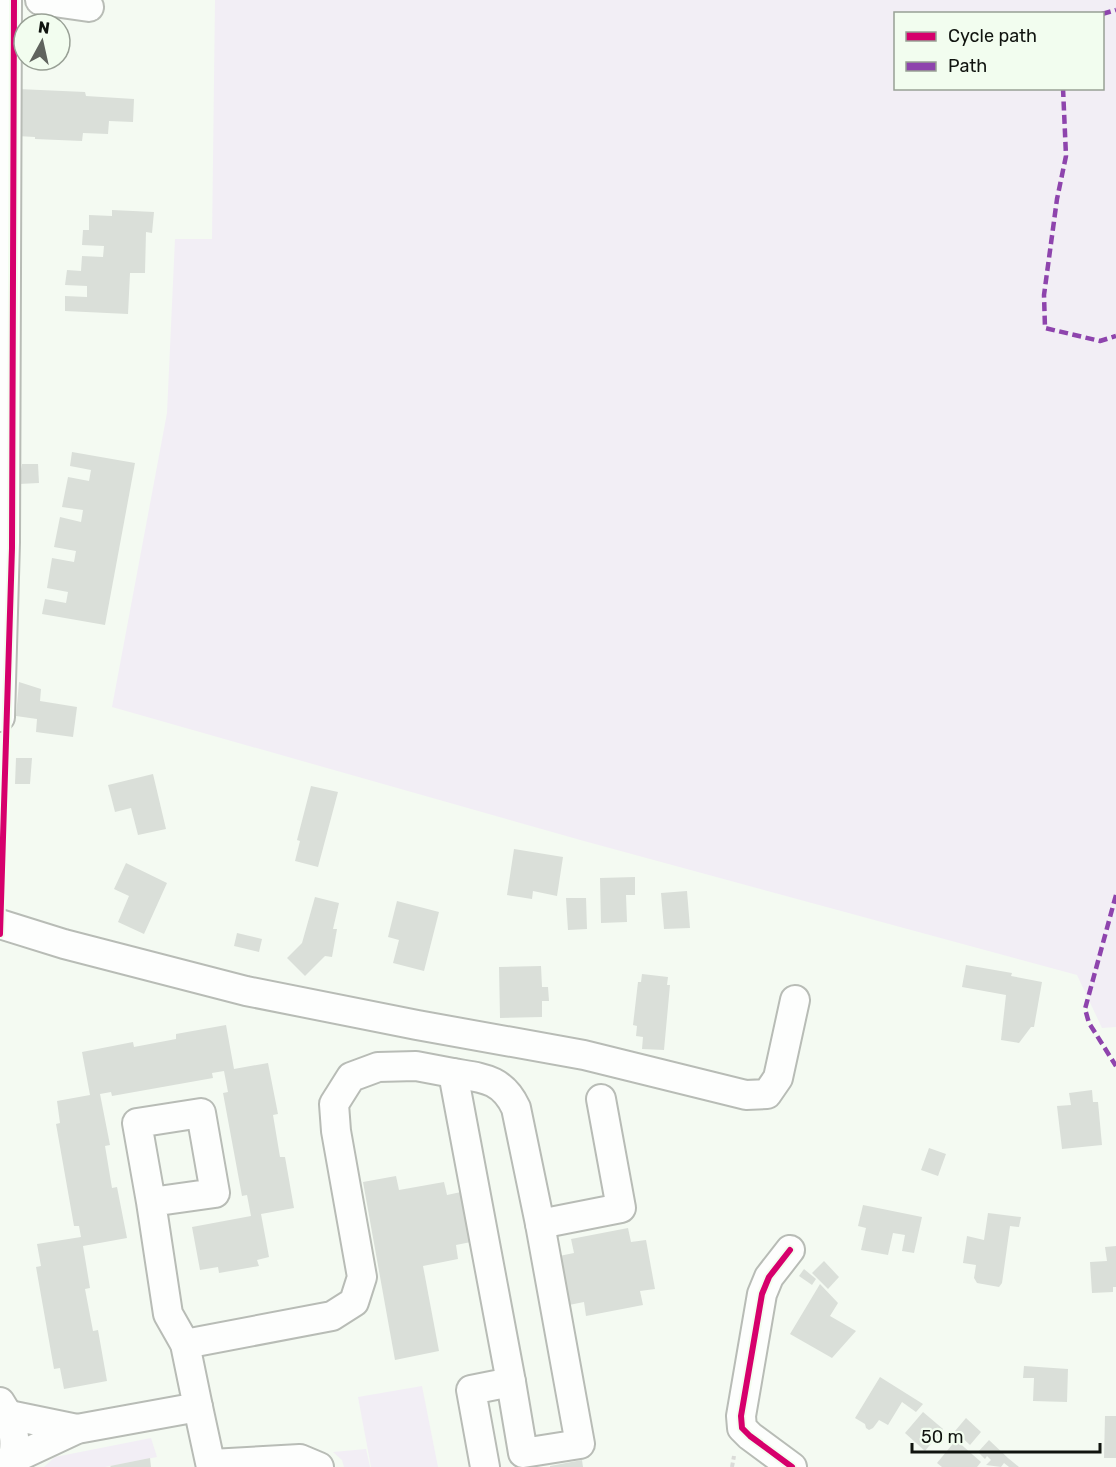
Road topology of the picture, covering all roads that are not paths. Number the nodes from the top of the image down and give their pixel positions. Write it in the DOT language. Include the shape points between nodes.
graph roads {
  1 [pos="7,0"];
  2 [pos="40,0"];
  3 [pos="89,7"];
  4 [pos="0,717"];
  5 [pos="0,924"];
  6 [pos="795,1000"];
  7 [pos="453,1073"];
  8 [pos="601,1099"];
  9 [pos="151,1202"];
  10 [pos="540,1224"];
  11 [pos="790,1250"];
  12 [pos="185,1344"];
  13 [pos="511,1382"];
  14 [pos="198,1407"];
  15 [pos="5,1408"];
  16 [pos="77,1429"];
  17 [pos="11,1463"];
  18 [pos="211,1465"];
  19 [pos="319,1467"];
  20 [pos="485,1467"];
  21 [pos="792,1467"];
  1 -- 4 [label="street" via="5,530"];
  2 -- 3 [label="street"];
  5 -- 6 [label="street" via="246,991 584,1055 746,1095 767,1094 778,1078"];
  7 -- 10 [label="street" via="487,1078 509,1092 516,1108"];
  7 -- 12 [label="street" via="416,1066 378,1067 351,1077 334,1104 363,1277 354,1302 332,1316"];
  7 -- 13 [label="street"];
  8 -- 10 [label="street" via="621,1208"];
  9 -- 12 [label="street" via="168,1314"];
  10 -- 13 [label="street" via="580,1444 523,1454"];
  11 -- 21 [label="street" via="769,1277 762,1294 741,1416 742,1428"];
  12 -- 14 [label="street"];
  13 -- 20 [label="street" via="471,1390"];
  14 -- 16 [label="street"];
  14 -- 18 [label="street"];
  15 -- 16 [label="street"];
  15 -- 17 [label="street" via="15,1435"];
  16 -- 17 [label="street"];
  18 -- 19 [label="street" via="300,1459"];
}
